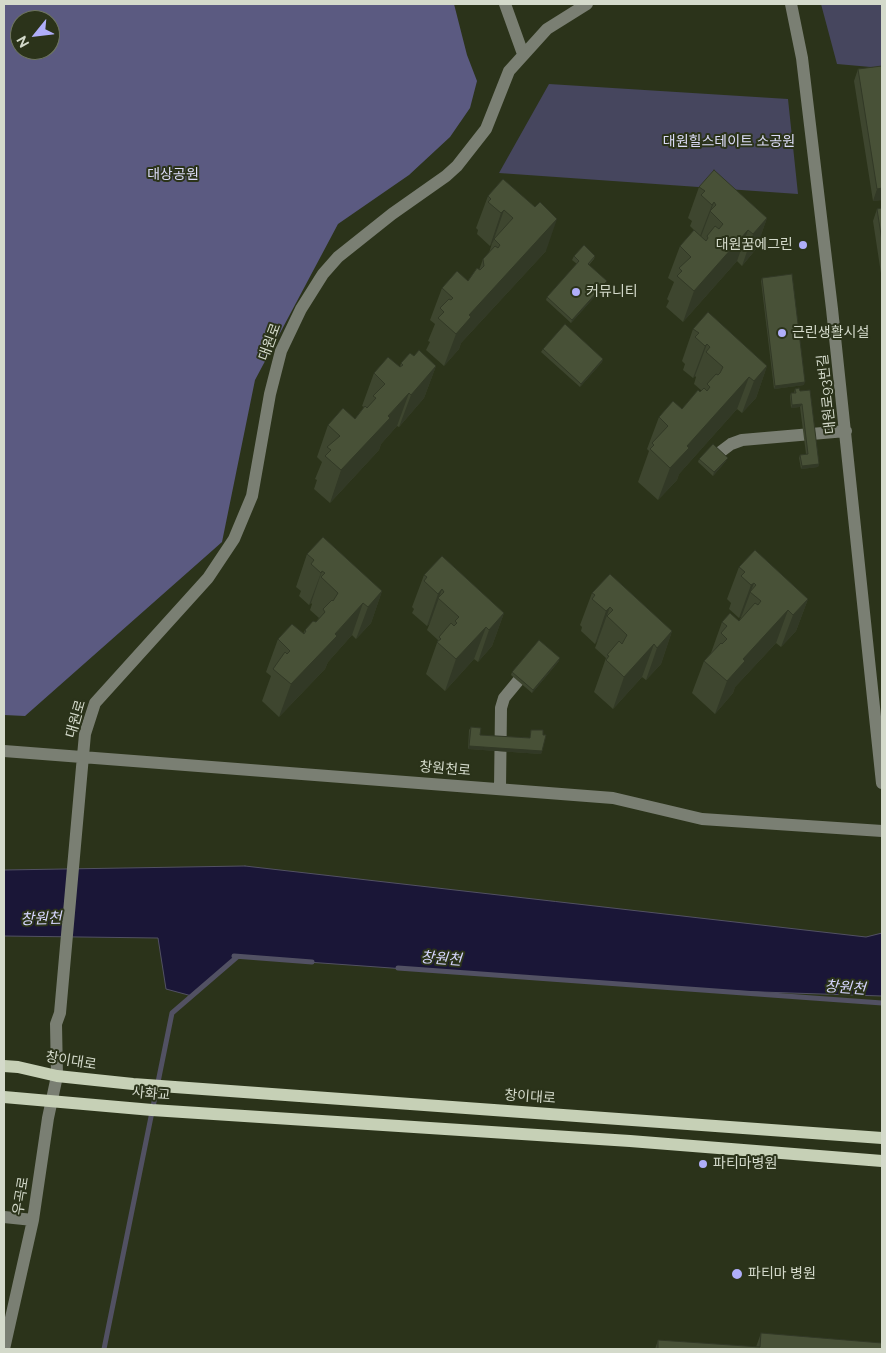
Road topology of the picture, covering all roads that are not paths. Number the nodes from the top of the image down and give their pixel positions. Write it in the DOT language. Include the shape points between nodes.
graph roads {
  1 [pos="505,4"];
  2 [pos="587,4"];
  3 [pos="791,4"];
  4 [pos="523,54"];
  5 [pos="846,430"];
  6 [pos="719,454"];
  7 [pos="518,681"];
  8 [pos="4,751"];
  9 [pos="83,756"];
  10 [pos="882,783"];
  11 [pos="500,788"];
  12 [pos="882,831"];
  13 [pos="4,1066"];
  14 [pos="57,1076"];
  15 [pos="133,1084"];
  16 [pos="175,1087"];
  17 [pos="4,1097"];
  18 [pos="52,1101"];
  19 [pos="882,1138"];
  20 [pos="882,1161"];
  21 [pos="4,1217"];
  22 [pos="33,1220"];
  23 [pos="4,1349"];
  1 -- 4 [label="street"];
  2 -- 4 [label="street, 대원로" via="547,29"];
  3 -- 5 [label="street, 대원로93번길" via="804,68"];
  4 -- 9 [label="street, 대원로" via="509,71 486,129 469,153 446,176 338,257 311,292 281,351 252,496 234,540 208,578 98,697 85,734"];
  5 -- 6 [label="street" via="742,440 730,444"];
  5 -- 10 [label="street, 대원로93번길"];
  7 -- 11 [label="street" via="504,698 501,708"];
  8 -- 9 [label="street, 창원천로"];
  9 -- 11 [label="street, 창원천로"];
  9 -- 14 [label="street, 대원로" via="60,1013 56,1024"];
  11 -- 12 [label="street, 창원천로" via="613,798 702,819"];
  13 -- 14 [label="main road, 창이대로"];
  14 -- 15 [label="main road, 창이대로"];
  14 -- 18 [label="street, 우곡로"];
  15 -- 16 [label="main road, 사화교"];
  16 -- 19 [label="main road, 창이대로"];
  17 -- 18 [label="main road"];
  18 -- 20 [label="main road, 사화교" via="630,1140"];
  18 -- 22 [label="street, 우곡로"];
  21 -- 22 [label="street"];
  22 -- 23 [label="street, 우곡로"];
}
